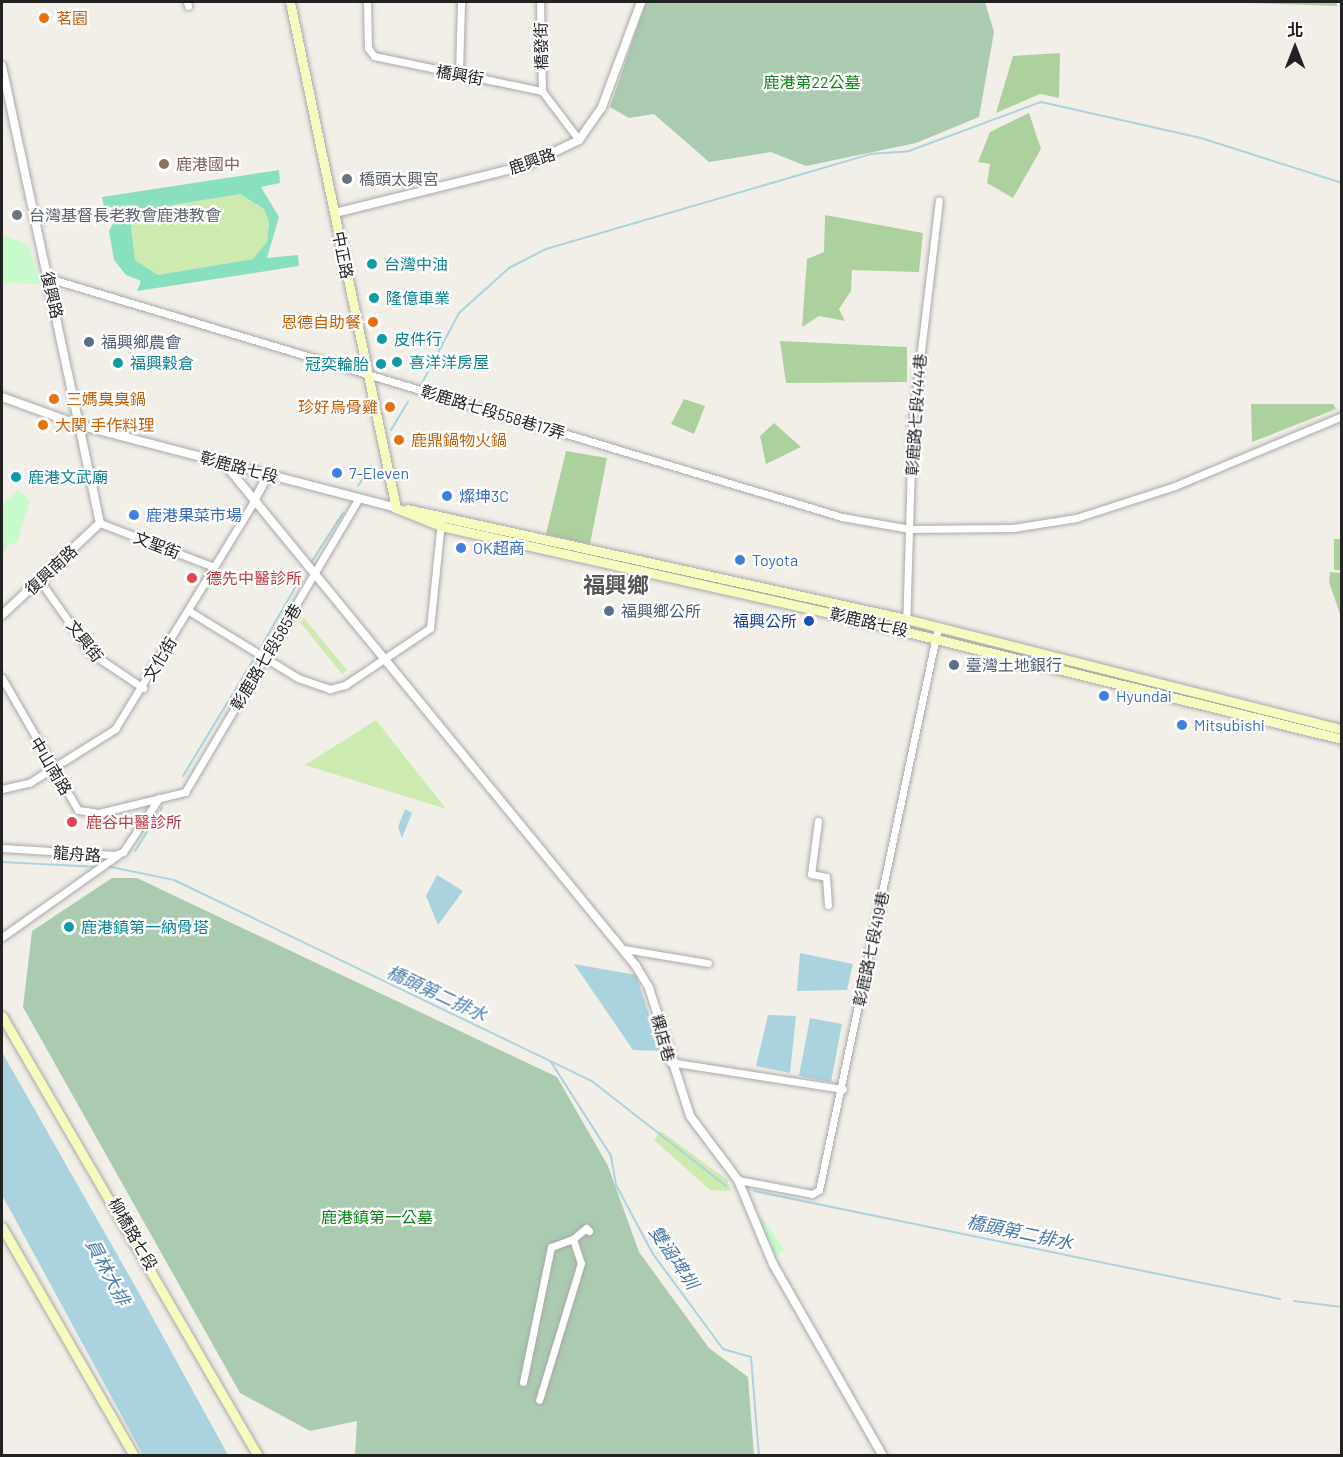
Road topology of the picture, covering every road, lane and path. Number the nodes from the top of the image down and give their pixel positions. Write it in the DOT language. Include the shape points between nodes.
graph roads {
  1 [pos="290,2"];
  2 [pos="368,2"];
  3 [pos="461,2"];
  4 [pos="540,2"];
  5 [pos="641,2"];
  6 [pos="2,66"];
  7 [pos="459,74"];
  8 [pos="542,91"];
  9 [pos="6,104"];
  10 [pos="579,140"];
  11 [pos="939,201"];
  12 [pos="335,213"];
  13 [pos="48,278"];
  14 [pos="367,375"];
  15 [pos="2,397"];
  16 [pos="1341,416"];
  17 [pos="82,426"];
  18 [pos="224,463"];
  19 [pos="268,475"];
  20 [pos="360,498"];
  21 [pos="254,501"];
  22 [pos="396,508"];
  23 [pos="442,513"];
  24 [pos="100,524"];
  25 [pos="441,526"];
  26 [pos="910,529"];
  27 [pos="214,567"];
  28 [pos="314,576"];
  29 [pos="40,581"];
  30 [pos="189,611"];
  31 [pos="2,615"];
  32 [pos="906,619"];
  33 [pos="938,627"];
  34 [pos="906,631"];
  35 [pos="935,638"];
  36 [pos="268,656"];
  37 [pos="385,658"];
  38 [pos="2,678"];
  39 [pos="142,688"];
  40 [pos="1341,729"];
  41 [pos="1341,739"];
  42 [pos="52,770"];
  43 [pos="2,789"];
  44 [pos="159,798"];
  45 [pos="818,821"];
  46 [pos="2,848"];
  47 [pos="123,852"];
  48 [pos="828,904"];
  49 [pos="2,937"];
  50 [pos="624,949"];
  51 [pos="708,963"];
  52 [pos="2,1016"];
  53 [pos="670,1062"];
  54 [pos="843,1089"];
  55 [pos="738,1180"];
  56 [pos="2,1227"];
  57 [pos="586,1228"];
  58 [pos="573,1239"];
  59 [pos="523,1382"];
  60 [pos="538,1400"];
  61 [pos="134,1455"];
  62 [pos="258,1455"];
  63 [pos="883,1455"];
  1 -- 12 [label="main road, 中正路"];
  2 -- 7 [label="street, 橋興街" via="368,48 374,56"];
  3 -- 7 [label="street"];
  4 -- 8 [label="street, 橋發街"];
  5 -- 10 [label="street" via="602,106"];
  6 -- 9 [label="street, 復興路"];
  7 -- 8 [label="street, 橋興街"];
  8 -- 10 [label="street"];
  9 -- 13 [label="street, 復興路"];
  10 -- 12 [label="street, 鹿興路" via="527,165"];
  11 -- 26 [label="street, 彰鹿路七段444巷" via="912,426"];
  12 -- 14 [label="main road, 中正路"];
  13 -- 14 [label="street, 彰鹿路七段558巷17弄"];
  13 -- 17 [label="street, 復興路"];
  14 -- 22 [label="main road, 中正路"];
  14 -- 26 [label="street, 彰鹿路七段558巷17弄" via="842,517"];
  15 -- 17 [label="street, 彰鹿路七段"];
  16 -- 26 [label="street, 彰鹿路七段558巷17弄" via="1175,486 1076,518 1014,528"];
  17 -- 18 [label="street, 彰鹿路七段"];
  17 -- 24 [label="street, 復興路"];
  18 -- 19 [label="street, 彰鹿路七段"];
  18 -- 21 [label="street, 粿店巷"];
  19 -- 20 [label="street, 彰鹿路七段"];
  19 -- 21 [label="street, 文化街"];
  20 -- 22 [label="street, 彰鹿路七段"];
  20 -- 28 [label="street, 彰鹿路七段585巷"];
  21 -- 27 [label="street, 文化街"];
  21 -- 28 [label="street, 粿店巷"];
  22 -- 23 [label="main road, 彰鹿路七段"];
  22 -- 25 [label="main road, 彰鹿路七段"];
  23 -- 25 [label="street"];
  23 -- 32 [label="main road, 彰鹿路七段"];
  24 -- 27 [label="street, 文聖街"];
  24 -- 29 [label="street, 復興南路"];
  25 -- 34 [label="main road, 彰鹿路七段"];
  25 -- 37 [label="street" via="435,616 430,628"];
  26 -- 32 [label="street, 彰鹿路七段444巷"];
  27 -- 30 [label="street, 文化街"];
  28 -- 36 [label="street, 彰鹿路七段585巷"];
  28 -- 37 [label="street, 粿店巷"];
  29 -- 31 [label="street, 復興南路"];
  29 -- 39 [label="street, 文興街" via="91,653"];
  30 -- 36 [label="street"];
  30 -- 39 [label="street, 文化街"];
  32 -- 33 [label="main road, 彰鹿路七段"];
  32 -- 34 [label="street, 彰鹿路七段444巷"];
  33 -- 35 [label="street, 彰鹿路七段419巷"];
  33 -- 40 [label="main road, 彰鹿路七段"];
  34 -- 35 [label="main road, 彰鹿路七段"];
  35 -- 41 [label="main road, 彰鹿路七段"];
  35 -- 54 [label="street, 彰鹿路七段419巷"];
  36 -- 37 [label="street" via="298,678 330,689"];
  36 -- 44 [label="street, 彰鹿路七段585巷" via="185,792"];
  37 -- 50 [label="street, 粿店巷"];
  38 -- 42 [label="street, 中山南路"];
  39 -- 42 [label="street, 文化街" via="115,729"];
  42 -- 43 [label="street, 文化街" via="29,783"];
  42 -- 44 [label="street, 中山南路" via="78,810 88,814"];
  44 -- 47 [label="street, 龍舟路"];
  45 -- 48 [label="street" via="811,874 826,877"];
  46 -- 47 [label="street, 龍舟路" via="96,856"];
  47 -- 49 [label="street"];
  50 -- 51 [label="street"];
  50 -- 53 [label="street, 粿店巷" via="650,988"];
  52 -- 62 [label="main road, 柳橋路七段"];
  53 -- 54 [label="street"];
  53 -- 55 [label="street, 粿店巷" via="690,1116"];
  54 -- 55 [label="street, 彰鹿路七段419巷" via="819,1190 812,1194"];
  55 -- 63 [label="street, 粿店巷" via="773,1264"];
  56 -- 61 [label="main road"];
  57 -- 58 [label="street"];
  58 -- 59 [label="street" via="551,1247"];
  58 -- 60 [label="street" via="581,1263"];
}
